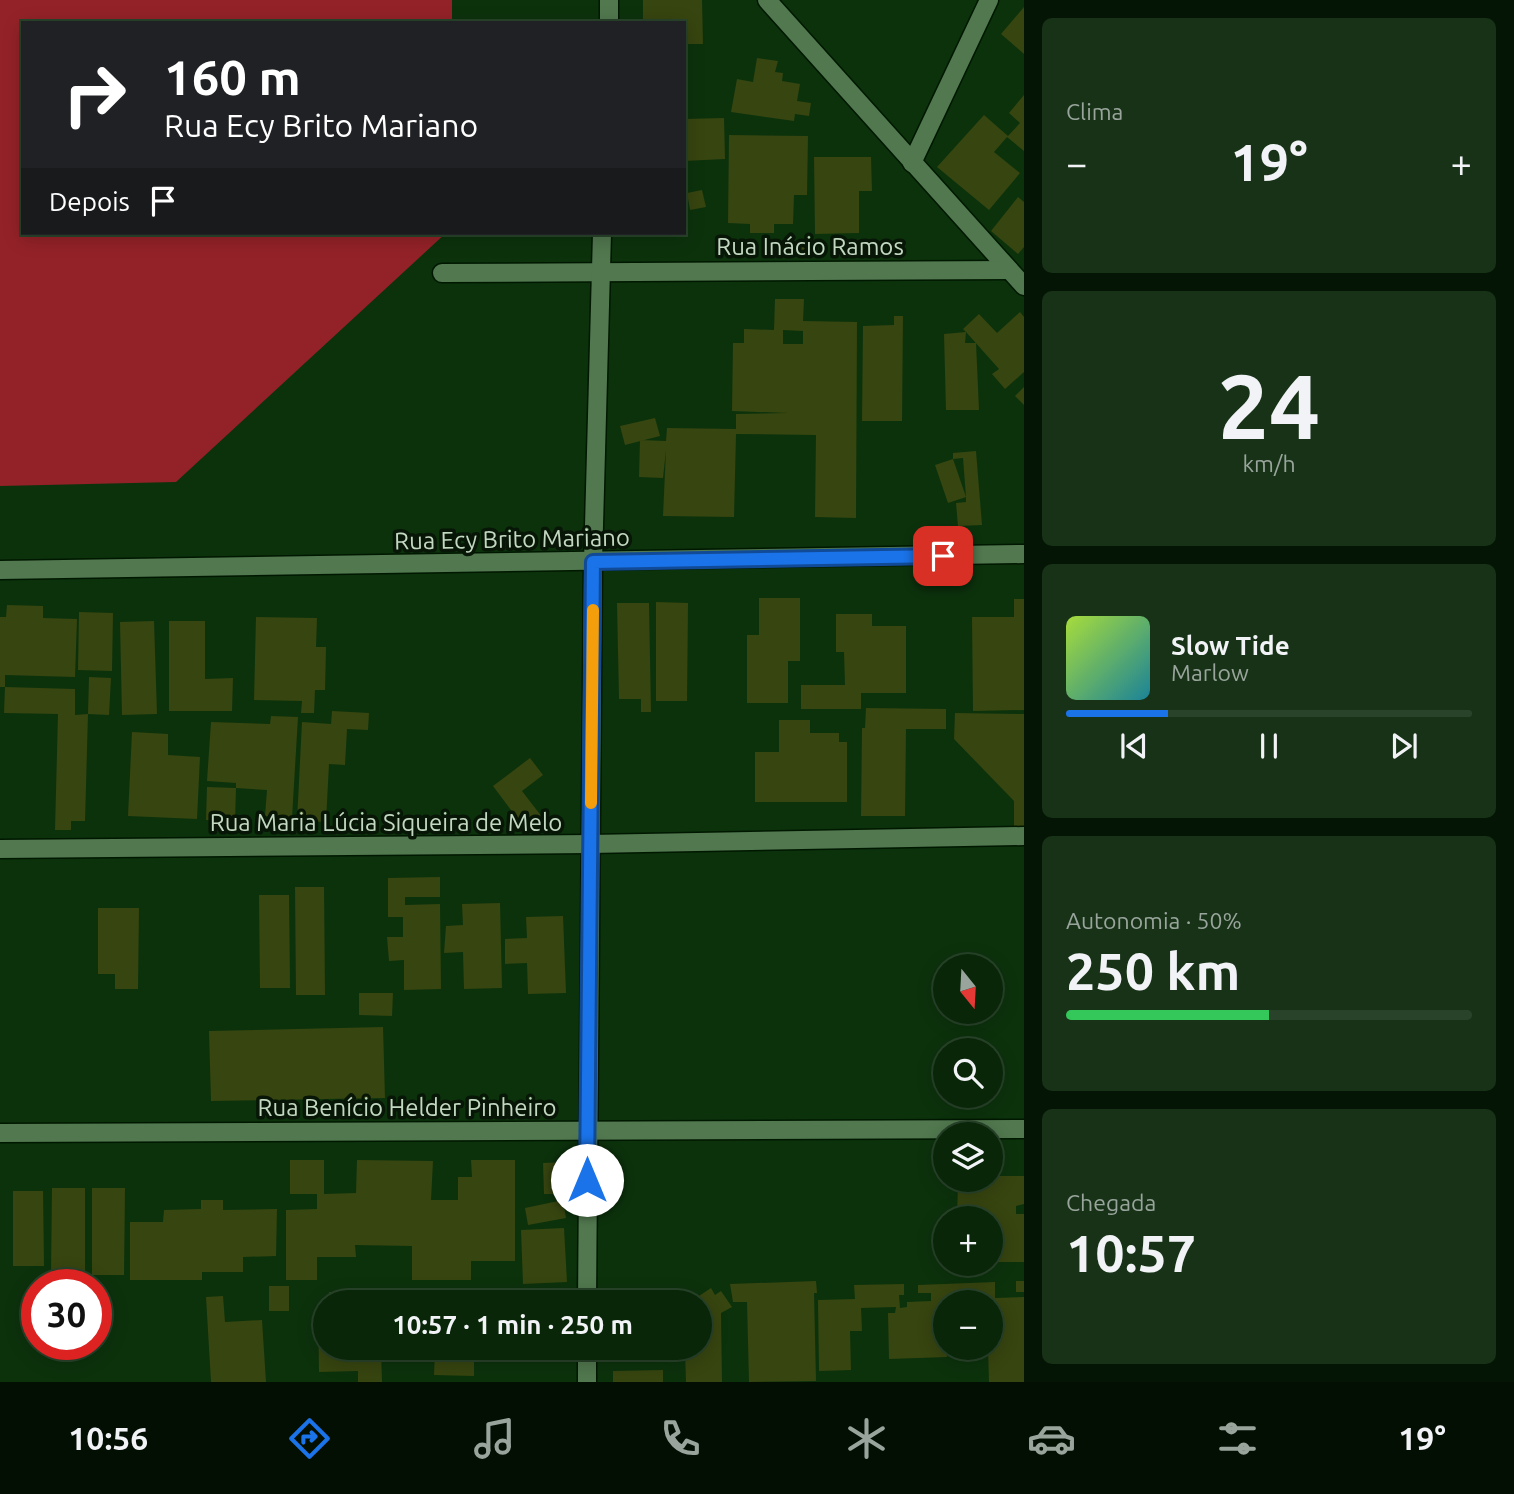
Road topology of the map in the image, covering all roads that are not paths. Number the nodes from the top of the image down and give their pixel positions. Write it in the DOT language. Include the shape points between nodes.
graph roads {
  1 [pos="609,0"];
  2 [pos="767,0"];
  3 [pos="989,0"];
  4 [pos="609,21"];
  5 [pos="912,163"];
  6 [pos="603,235"];
  7 [pos="1009,270"];
  8 [pos="601,271"];
  9 [pos="442,273"];
  10 [pos="1024,286"];
  11 [pos="1024,554"];
  12 [pos="593,562"];
  13 [pos="0,570"];
  14 [pos="1024,836"];
  15 [pos="590,844"];
  16 [pos="0,849"];
  17 [pos="1024,1129"];
  18 [pos="587,1131"];
  19 [pos="0,1133"];
  20 [pos="587,1290"];
  21 [pos="587,1360"];
  22 [pos="587,1382"];
  1 -- 4 [label="street"];
  2 -- 5 [label="street"];
  3 -- 5 [label="street"];
  5 -- 7 [label="street"];
  6 -- 8 [label="street"];
  7 -- 8 [label="street, Rua Inácio Ramos"];
  7 -- 10 [label="street"];
  8 -- 9 [label="street, Rua Inácio Ramos"];
  8 -- 12 [label="street"];
  11 -- 12 [label="street, Rua Ecy Brito Mariano"];
  12 -- 13 [label="street, Rua Ecy Brito Mariano"];
  12 -- 15 [label="street"];
  14 -- 15 [label="street, Rua Maria Lúcia Siqueira de Melo"];
  15 -- 16 [label="street, Rua Maria Lúcia Siqueira de Melo"];
  15 -- 18 [label="street"];
  17 -- 18 [label="street, Rua Benício Helder Pinheiro"];
  18 -- 19 [label="street, Rua Benício Helder Pinheiro"];
  18 -- 20 [label="street"];
  21 -- 22 [label="street"];
}
